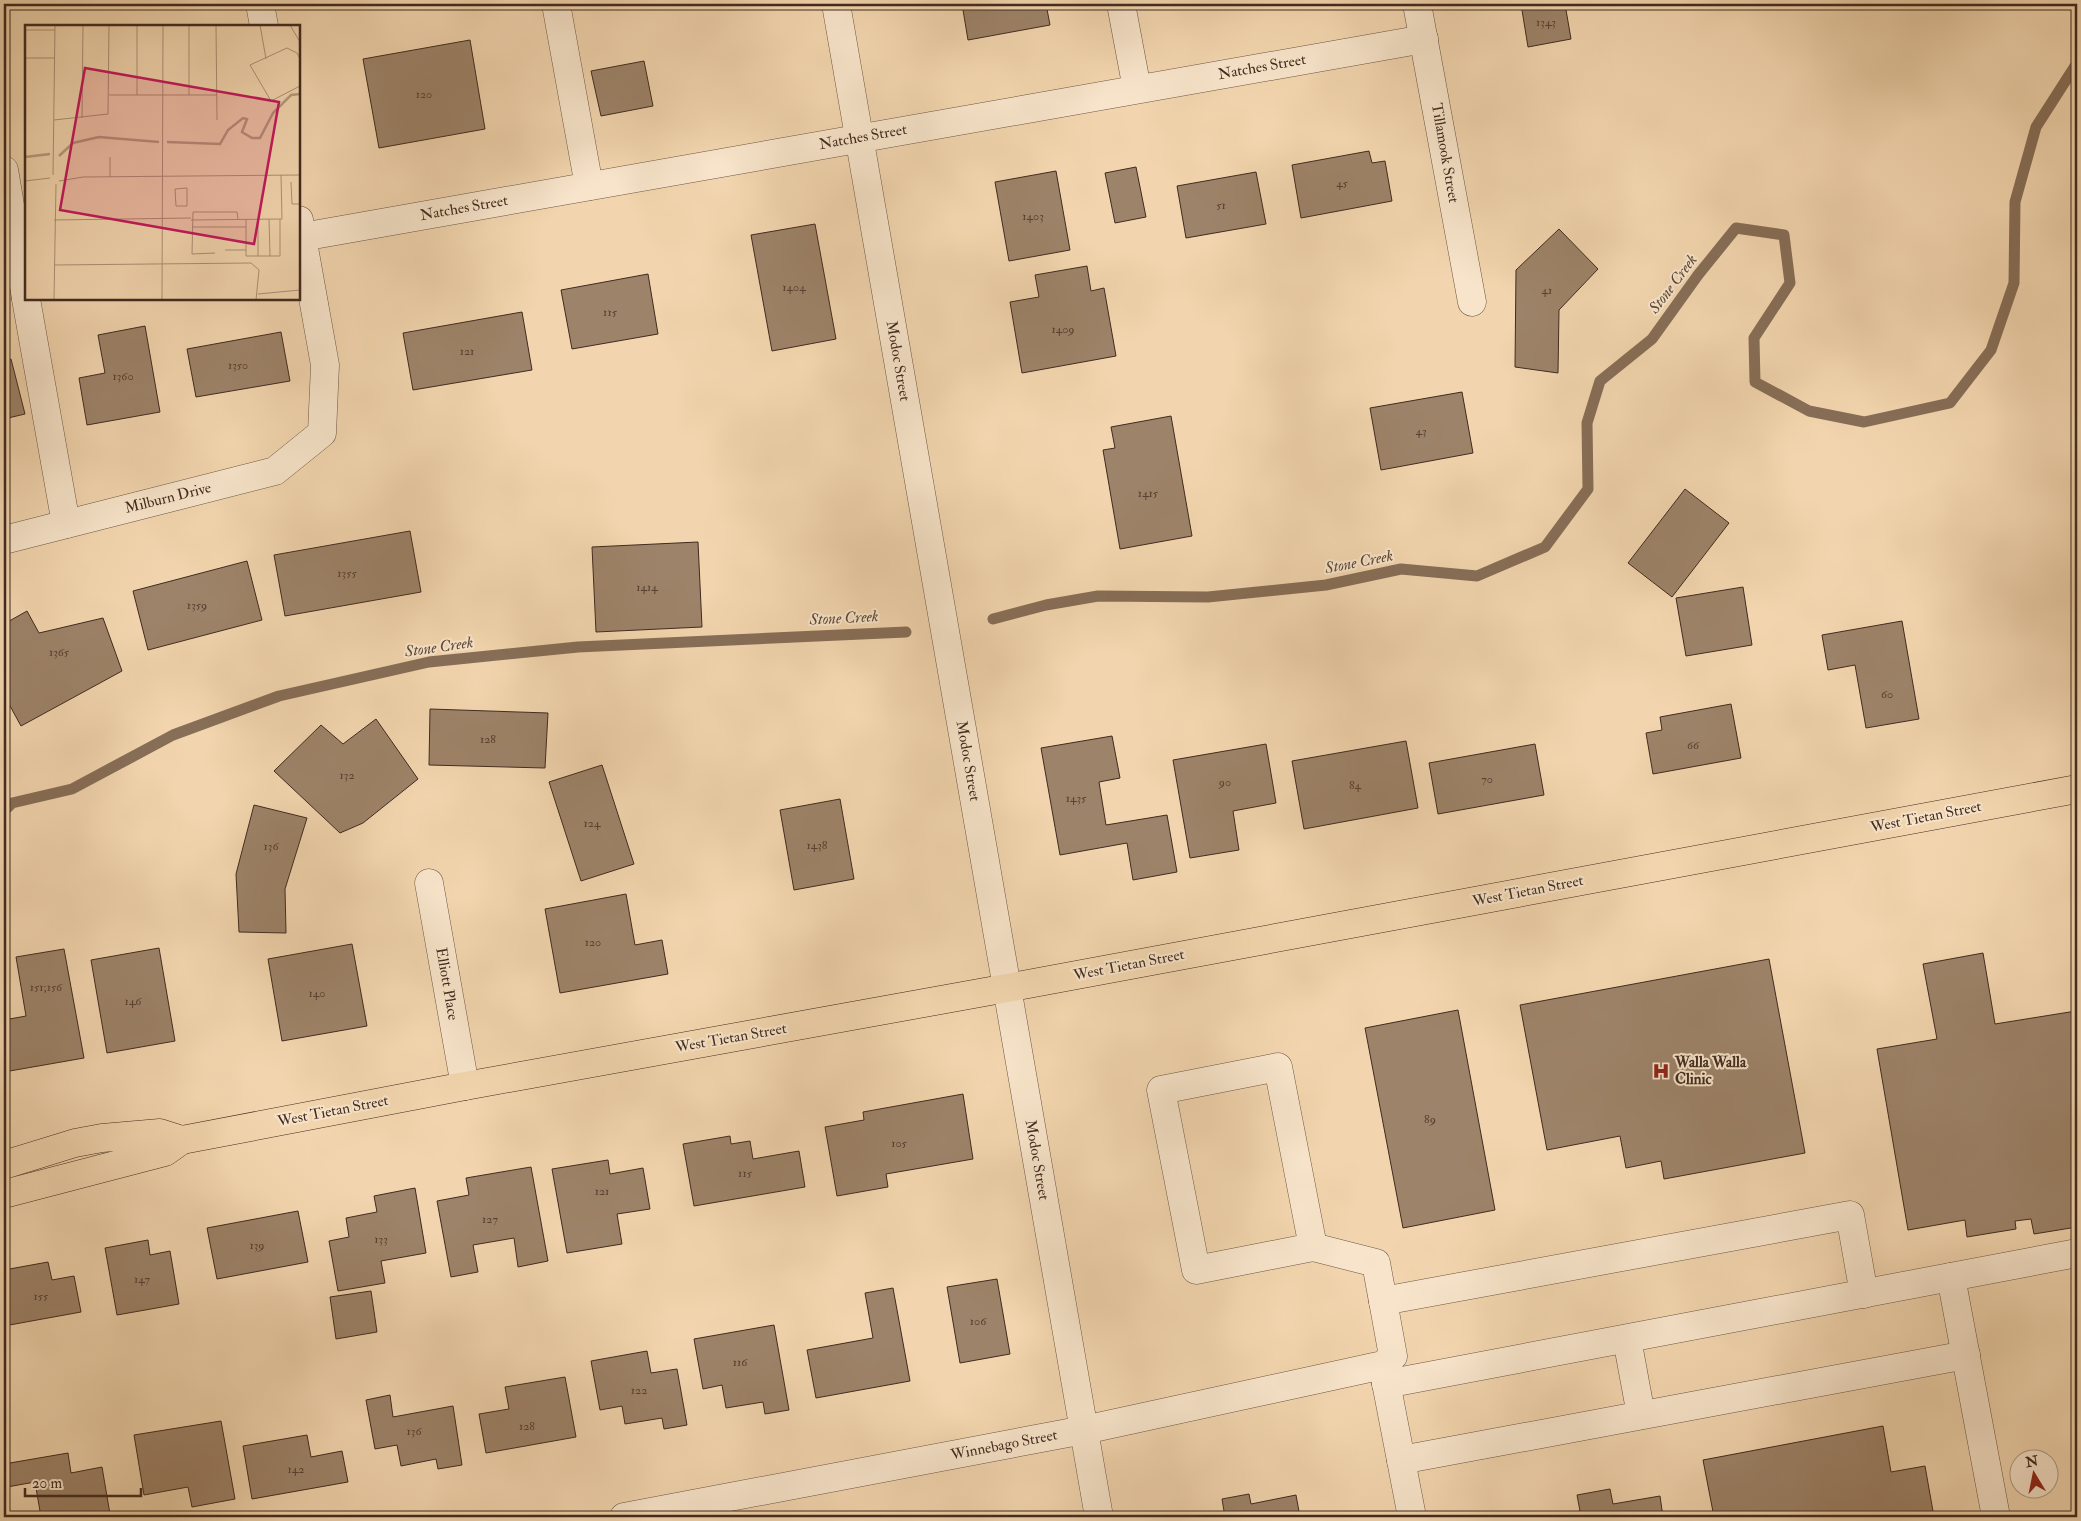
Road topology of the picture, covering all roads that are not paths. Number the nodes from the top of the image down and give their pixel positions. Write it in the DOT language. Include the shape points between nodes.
graph roads {
  1 [pos="260,4"];
  2 [pos="556,4"];
  3 [pos="836,4"];
  4 [pos="1121,4"];
  5 [pos="1417,4"];
  6 [pos="264,25"];
  7 [pos="1424,39"];
  8 [pos="1137,89"];
  9 [pos="860,137"];
  10 [pos="4,170"];
  11 [pos="589,186"];
  12 [pos="300,228"];
  13 [pos="25,293"];
  14 [pos="26,300"];
  15 [pos="1472,302"];
  16 [pos="66,524"];
  17 [pos="4,540"];
  18 [pos="2077,789"];
  19 [pos="429,882"];
  20 [pos="1007,988"];
  21 [pos="465,1086"];
  22 [pos="182,1140"];
  23 [pos="4,1165"];
  24 [pos="4,1194"];
  25 [pos="1313,1247"];
  26 [pos="2077,1255"];
  27 [pos="1951,1277"];
  28 [pos="1864,1294"];
  29 [pos="1383,1301"];
  30 [pos="1627,1339"];
  31 [pos="1966,1355"];
  32 [pos="1384,1375"];
  33 [pos="1641,1415"];
  34 [pos="1084,1430"];
  35 [pos="1401,1460"];
  36 [pos="1990,1516"];
  37 [pos="624,1517"];
  38 [pos="1099,1517"];
  39 [pos="1412,1517"];
  1 -- 6 [label="street"];
  2 -- 11 [label="street"];
  3 -- 9 [label="street, Modoc Street"];
  4 -- 8 [label="street"];
  5 -- 7 [label="street, Tillamook Street"];
  7 -- 8 [label="street, Natches Street"];
  7 -- 15 [label="street, Tillamook Street"];
  8 -- 9 [label="street, Natches Street"];
  9 -- 11 [label="street, Natches Street"];
  9 -- 20 [label="street, Modoc Street"];
  10 -- 13 [label="street"];
  11 -- 12 [label="street, Natches Street"];
  12 -- 16 [label="street, Milburn Drive" via="325,365 322,433 275,470"];
  14 -- 16 [label="street"];
  16 -- 17 [label="street, Milburn Drive"];
  18 -- 20 [label="main road, West Tietan Street"];
  19 -- 21 [label="street, Elliott Place"];
  20 -- 21 [label="main road, West Tietan Street"];
  20 -- 34 [label="street, Modoc Street"];
  21 -- 22 [label="main road, West Tietan Street"];
  22 -- 23 [label="main road, West Tietan Street" via="160,1132 102,1138"];
  22 -- 24 [label="main road, West Tietan Street" via="165,1152"];
  25 -- 25 [label="street" via="1278,1067 1161,1090 1196,1270"];
  25 -- 29 [label="street" via="1376,1263"];
  26 -- 27 [label="street, Winnebago Street"];
  27 -- 28 [label="street, Winnebago Street"];
  27 -- 31 [label="street"];
  28 -- 29 [label="street" via="1850,1215"];
  28 -- 30 [label="street, Winnebago Street"];
  29 -- 32 [label="street" via="1394,1356"];
  30 -- 32 [label="street, Winnebago Street"];
  30 -- 33 [label="street"];
  31 -- 33 [label="street"];
  31 -- 36 [label="street"];
  32 -- 34 [label="street, Winnebago Street"];
  32 -- 35 [label="street"];
  33 -- 35 [label="street"];
  34 -- 37 [label="street, Winnebago Street"];
  34 -- 38 [label="street, Modoc Street"];
  35 -- 39 [label="street"];
}
